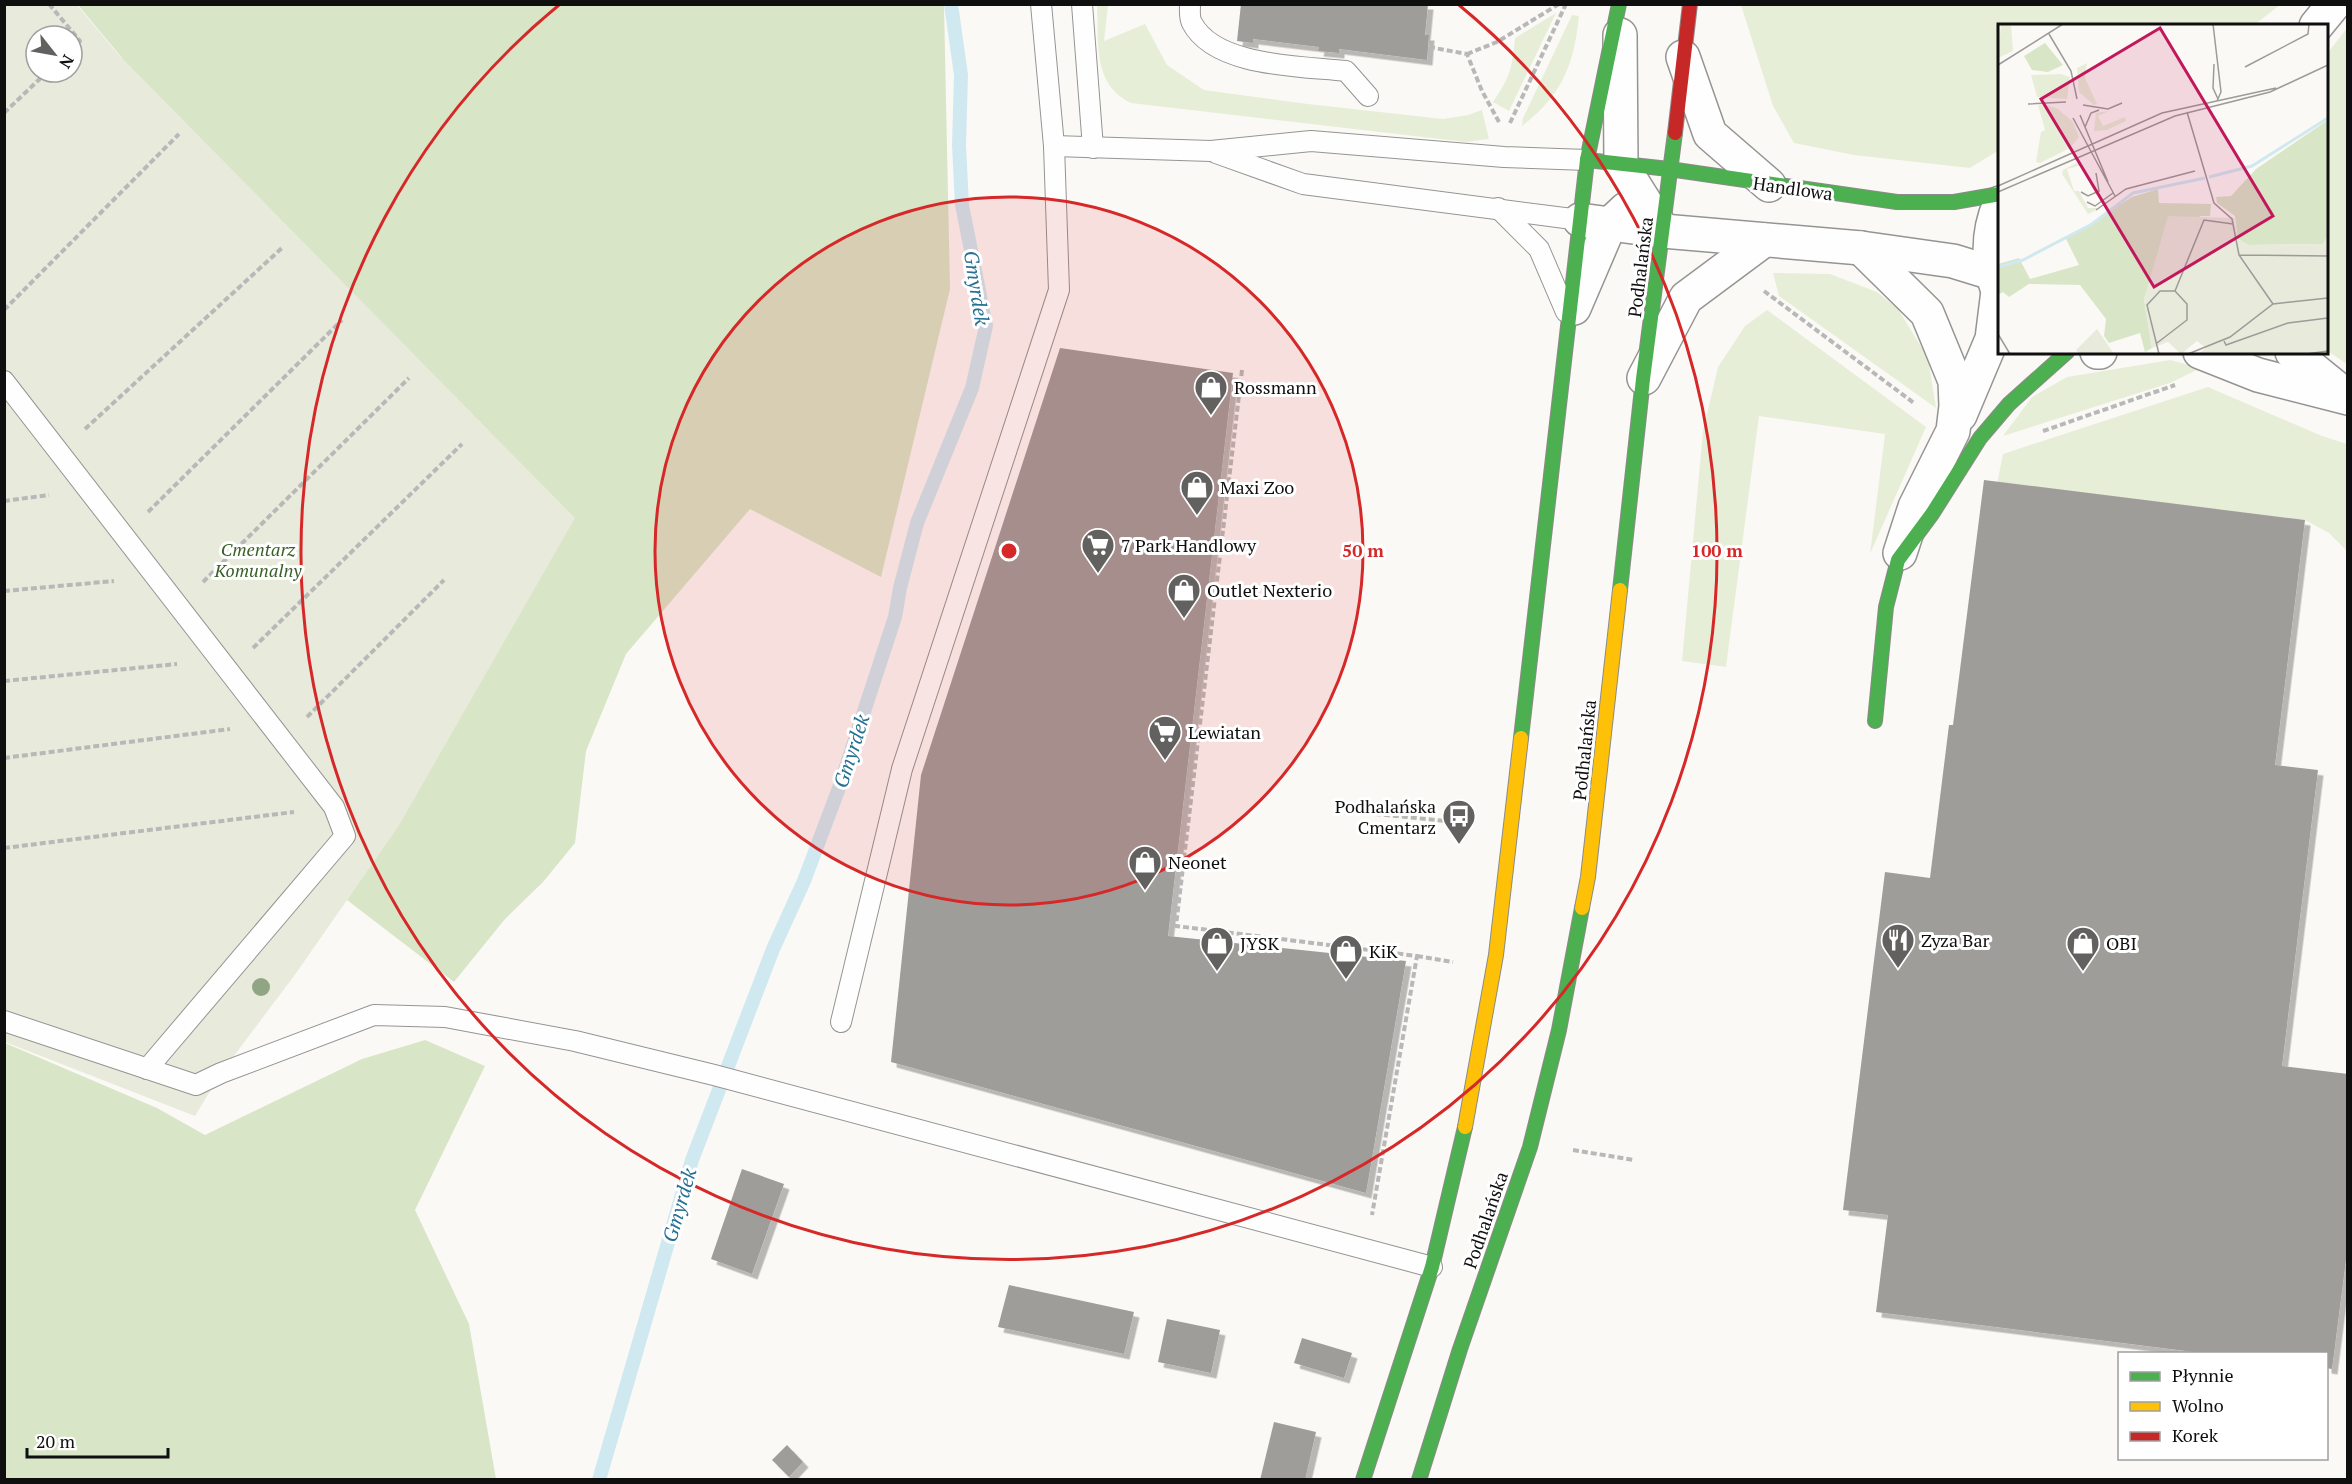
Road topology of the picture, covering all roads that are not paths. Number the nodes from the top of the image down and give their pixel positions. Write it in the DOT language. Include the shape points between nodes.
graph roads {
  1 [pos="1041,4"];
  2 [pos="1082,4"];
  3 [pos="1190,4"];
  4 [pos="1619,4"];
  5 [pos="1690,4"];
  6 [pos="2334,4"];
  7 [pos="2318,24"];
  8 [pos="1683,57"];
  9 [pos="1368,96"];
  10 [pos="1054,146"];
  11 [pos="1093,148"];
  12 [pos="1211,151"];
  13 [pos="1587,160"];
  14 [pos="1621,164"];
  15 [pos="1669,169"];
  16 [pos="1769,185"];
  17 [pos="1998,194"];
  18 [pos="1641,195"];
  19 [pos="1498,208"];
  20 [pos="1998,208"];
  21 [pos="1595,222"];
  22 [pos="1663,231"];
  23 [pos="1764,240"];
  24 [pos="1861,248"];
  25 [pos="1996,286"];
  26 [pos="1569,318"];
  27 [pos="2065,354"];
  28 [pos="2205,354"];
  29 [pos="2294,354"];
  30 [pos="1643,379"];
  31 [pos="4,381"];
  32 [pos="2348,397"];
  33 [pos="1953,431"];
  34 [pos="1898,560"];
  35 [pos="1875,722"];
  36 [pos="4,1021"];
  37 [pos="841,1022"];
  38 [pos="147,1069"];
  39 [pos="1432,1267"];
  40 [pos="1425,1460"];
  41 [pos="1363,1479"];
  42 [pos="1419,1479"];
  43 [pos="1426,1479"];
  1 -- 10 [label="lane"];
  2 -- 11 [label="lane"];
  3 -- 9 [label="lane" via="1190,21 1203,39 1216,48 1274,63 1346,71"];
  4 -- 13 [label="street"];
  4 -- 14 [label="street"];
  5 -- 8 [label="street, Podhalańska"];
  6 -- 7 [label="street"];
  8 -- 15 [label="street, Podhalańska"];
  8 -- 16 [label="street" via="1710,134"];
  10 -- 11 [label="lane"];
  10 -- 37 [label="lane" via="1059,290 902,768"];
  11 -- 12 [label="lane"];
  12 -- 13 [label="lane" via="1311,141"];
  12 -- 19 [label="lane" via="1304,184"];
  13 -- 14 [label="street, Handlowa"];
  13 -- 21 [label="street"];
  14 -- 15 [label="street, Handlowa"];
  14 -- 18 [label="street"];
  15 -- 16 [label="street, Handlowa"];
  15 -- 18 [label="street"];
  15 -- 22 [label="street, Podhalańska"];
  16 -- 17 [label="street, Handlowa" via="1897,202 1954,202"];
  18 -- 21 [label="street"];
  18 -- 22 [label="street"];
  19 -- 21 [label="lane"];
  19 -- 26 [label="lane" via="1539,249"];
  20 -- 25 [label="street" via="1989,246"];
  21 -- 22 [label="street"];
  21 -- 26 [label="street"];
  22 -- 23 [label="street"];
  22 -- 30 [label="street, Podhalańska"];
  23 -- 24 [label="street"];
  23 -- 30 [label="street" via="1686,298"];
  24 -- 25 [label="street" via="1953,261"];
  24 -- 33 [label="street" via="1927,313 1955,381"];
  25 -- 33 [label="street" via="1992,339"];
  26 -- 39 [label="street, Podhalańska" via="1496,955 1464,1135"];
  27 -- 34 [label="street" via="2009,404 1980,438"];
  28 -- 32 [label="street" via="2258,375"];
  29 -- 32 [label="street"];
  30 -- 40 [label="street, Podhalańska" via="1588,877 1559,1030 1530,1147"];
  31 -- 38 [label="lane" via="334,807 345,836"];
  33 -- 34 [label="street" via="1915,507"];
  34 -- 35 [label="street" via="1886,607"];
  36 -- 38 [label="lane"];
  38 -- 39 [label="lane" via="196,1085 374,1015 445,1017 575,1041 714,1075"];
  39 -- 41 [label="street, Podhalańska"];
  40 -- 42 [label="street, Podhalańska"];
  40 -- 43 [label="street"];
}
